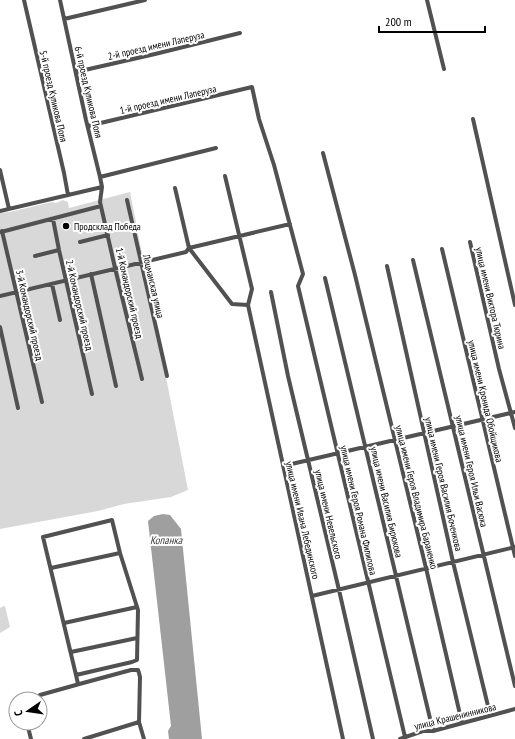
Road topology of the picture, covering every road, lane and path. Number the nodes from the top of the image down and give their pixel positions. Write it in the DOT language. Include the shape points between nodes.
graph roads {
  1 [pos="24,0"];
  2 [pos="60,0"];
  3 [pos="145,0"];
  4 [pos="427,0"];
  5 [pos="64,19"];
  6 [pos="240,33"];
  7 [pos="444,69"];
  8 [pos="76,72"];
  9 [pos="473,119"];
  10 [pos="88,126"];
  11 [pos="216,148"];
  12 [pos="323,153"];
  13 [pos="0,170"];
  14 [pos="225,176"];
  15 [pos="100,177"];
  16 [pos="102,187"];
  17 [pos="175,188"];
  18 [pos="68,195"];
  19 [pos="127,200"];
  20 [pos="101,206"];
  21 [pos="9,209"];
  22 [pos="0,211"];
  23 [pos="53,218"];
  24 [pos="290,224"];
  25 [pos="1,232"];
  26 [pos="108,236"];
  27 [pos="239,237"];
  28 [pos="80,242"];
  29 [pos="470,242"];
  30 [pos="189,248"];
  31 [pos="442,249"];
  32 [pos="59,250"];
  33 [pos="35,256"];
  34 [pos="413,260"];
  35 [pos="141,262"];
  36 [pos="387,266"];
  37 [pos="115,268"];
  38 [pos="91,274"];
  39 [pos="326,278"];
  40 [pos="66,280"];
  41 [pos="52,284"];
  42 [pos="17,292"];
  43 [pos="271,292"];
  44 [pos="0,296"];
  45 [pos="248,305"];
  46 [pos="515,305"];
  47 [pos="60,320"];
  48 [pos="0,327"];
  49 [pos="167,376"];
  50 [pos="142,380"];
  51 [pos="116,386"];
  52 [pos="92,394"];
  53 [pos="42,402"];
  54 [pos="18,408"];
  55 [pos="513,412"];
  56 [pos="482,420"];
  57 [pos="453,426"];
  58 [pos="515,428"];
  59 [pos="425,433"];
  60 [pos="395,440"];
  61 [pos="366,447"];
  62 [pos="338,453"];
  63 [pos="308,460"];
  64 [pos="283,466"];
  65 [pos="514,547"];
  66 [pos="120,552"];
  67 [pos="484,554"];
  68 [pos="515,556"];
  69 [pos="453,562"];
  70 [pos="51,568"];
  71 [pos="426,568"];
  72 [pos="397,575"];
  73 [pos="368,582"];
  74 [pos="339,590"];
  75 [pos="312,596"];
  76 [pos="137,607"];
  77 [pos="64,623"];
  78 [pos="137,638"];
  79 [pos="71,652"];
  80 [pos="76,675"];
  81 [pos="76,685"];
  82 [pos="515,686"];
  83 [pos="48,693"];
  84 [pos="488,706"];
  85 [pos="515,709"];
  86 [pos="139,722"];
  87 [pos="462,723"];
  88 [pos="433,731"];
  89 [pos="405,737"];
  90 [pos="84,739"];
  91 [pos="144,739"];
  92 [pos="343,739"];
  93 [pos="373,739"];
  94 [pos="400,739"];
  1 -- 18 [label="street, 5-й проезд Куликова Поля"];
  2 -- 5 [label="street, 6-й проезд Куликова Поля"];
  3 -- 5 [label="street"];
  4 -- 7 [label="street"];
  5 -- 8 [label="street, 6-й проезд Куликова Поля"];
  6 -- 8 [label="street, 2-й проезд имени Лаперуза"];
  8 -- 10 [label="street, 6-й проезд Куликова Поля"];
  9 -- 46 [label="street"];
  10 -- 15 [label="street, 6-й проезд Куликова Поля"];
  10 -- 24 [label="street, 1-й проезд имени Лаперуза" via="252,87"];
  11 -- 15 [label="street"];
  12 -- 60 [label="street, улица имени Героя Владимира Бараненко"];
  13 -- 21 [label="street"];
  14 -- 27 [label="street"];
  15 -- 16 [label="street, 6-й проезд Куликова Поля"];
  16 -- 18 [label="street"];
  16 -- 20 [label="street, 1-й Командорский проезд"];
  17 -- 30 [label="street"];
  18 -- 21 [label="street"];
  19 -- 35 [label="street, Лоцманская улица"];
  20 -- 23 [label="street"];
  20 -- 26 [label="street, 1-й Командорский проезд"];
  21 -- 22 [label="street"];
  23 -- 25 [label="street"];
  23 -- 32 [label="street, 2-й Командорский проезд"];
  24 -- 27 [label="street"];
  24 -- 62 [label="street, улица имени Героя Романа Филипова" via="303,274 298,286"];
  25 -- 42 [label="street, 3-й Командорский проезд"];
  26 -- 28 [label="street"];
  26 -- 37 [label="street, 1-й Командорский проезд"];
  27 -- 30 [label="street"];
  27 -- 45 [label="street" via="252,288"];
  29 -- 55 [label="street, улица имени Виктора Тюрина" via="499,369"];
  30 -- 35 [label="street" via="186,252"];
  30 -- 45 [label="street" via="232,304"];
  31 -- 56 [label="street, улица имени Кронида Обойщикова"];
  32 -- 33 [label="street"];
  32 -- 40 [label="street, 2-й Командорский проезд"];
  34 -- 57 [label="street, улица имени Героя Ильи Васюка"];
  35 -- 37 [label="street"];
  35 -- 49 [label="street, Лоцманская улица"];
  36 -- 59 [label="street, улица имени Героя Василия Боченкова"];
  37 -- 38 [label="street"];
  37 -- 50 [label="street, 1-й Командорский проезд"];
  38 -- 40 [label="street"];
  38 -- 51 [label="street, 2-й Командорский проезд"];
  39 -- 61 [label="street, улица имени Василия Бирюкова"];
  40 -- 41 [label="street"];
  40 -- 52 [label="street, 2-й Командорский проезд"];
  41 -- 42 [label="street"];
  41 -- 47 [label="street"];
  42 -- 44 [label="street"];
  42 -- 53 [label="street, 3-й Командорский проезд"];
  43 -- 63 [label="street, улица имени Невельского"];
  45 -- 64 [label="street, улица имени Ивана Лебединского"];
  48 -- 54 [label="street"];
  55 -- 56 [label="street"];
  55 -- 58 [label="street, улица имени Виктора Тюрина"];
  56 -- 57 [label="street"];
  56 -- 65 [label="street, улица имени Кронида Обойщикова"];
  57 -- 59 [label="street"];
  57 -- 67 [label="street, улица имени Героя Ильи Васюка"];
  59 -- 60 [label="street"];
  59 -- 69 [label="street, улица имени Героя Василия Боченкова"];
  60 -- 61 [label="street"];
  60 -- 71 [label="street, улица имени Героя Владимира Бараненко"];
  61 -- 62 [label="street"];
  61 -- 72 [label="street, улица имени Василия Бирюкова"];
  62 -- 63 [label="street"];
  62 -- 73 [label="street, улица имени Героя Романа Филипова"];
  63 -- 64 [label="street"];
  63 -- 74 [label="street, улица имени Невельского"];
  64 -- 75 [label="street, улица имени Ивана Лебединского"];
  65 -- 67 [label="street"];
  65 -- 68 [label="street, улица имени Кронида Обойщикова"];
  66 -- 70 [label="street"];
  66 -- 70 [label="street" via="112,520 44,537"];
  66 -- 76 [label="street"];
  67 -- 69 [label="street"];
  67 -- 82 [label="street, улица имени Героя Ильи Васюка"];
  69 -- 71 [label="street"];
  69 -- 84 [label="street, улица имени Героя Василия Боченкова"];
  70 -- 77 [label="street"];
  71 -- 72 [label="street"];
  71 -- 87 [label="street, улица имени Героя Владимира Бараненко"];
  72 -- 73 [label="street"];
  72 -- 88 [label="street, улица имени Василия Бирюкова"];
  73 -- 74 [label="street"];
  73 -- 89 [label="street, улица имени Героя Романа Филипова"];
  74 -- 75 [label="street"];
  74 -- 93 [label="street, улица имени Невельского"];
  75 -- 92 [label="street, улица имени Ивана Лебединского"];
  76 -- 77 [label="street"];
  76 -- 78 [label="street"];
  77 -- 79 [label="street"];
  78 -- 79 [label="street"];
  78 -- 80 [label="street" via="137,660"];
  79 -- 80 [label="street"];
  80 -- 81 [label="street"];
  81 -- 83 [label="street"];
  81 -- 86 [label="street" via="138,670"];
  85 -- 87 [label="street, улица Крашенинникова"];
  86 -- 90 [label="street"];
  86 -- 91 [label="street"];
  87 -- 88 [label="street, улица Крашенинникова"];
  88 -- 89 [label="street, улица Крашенинникова"];
  89 -- 94 [label="street, улица Крашенинникова"];
}
